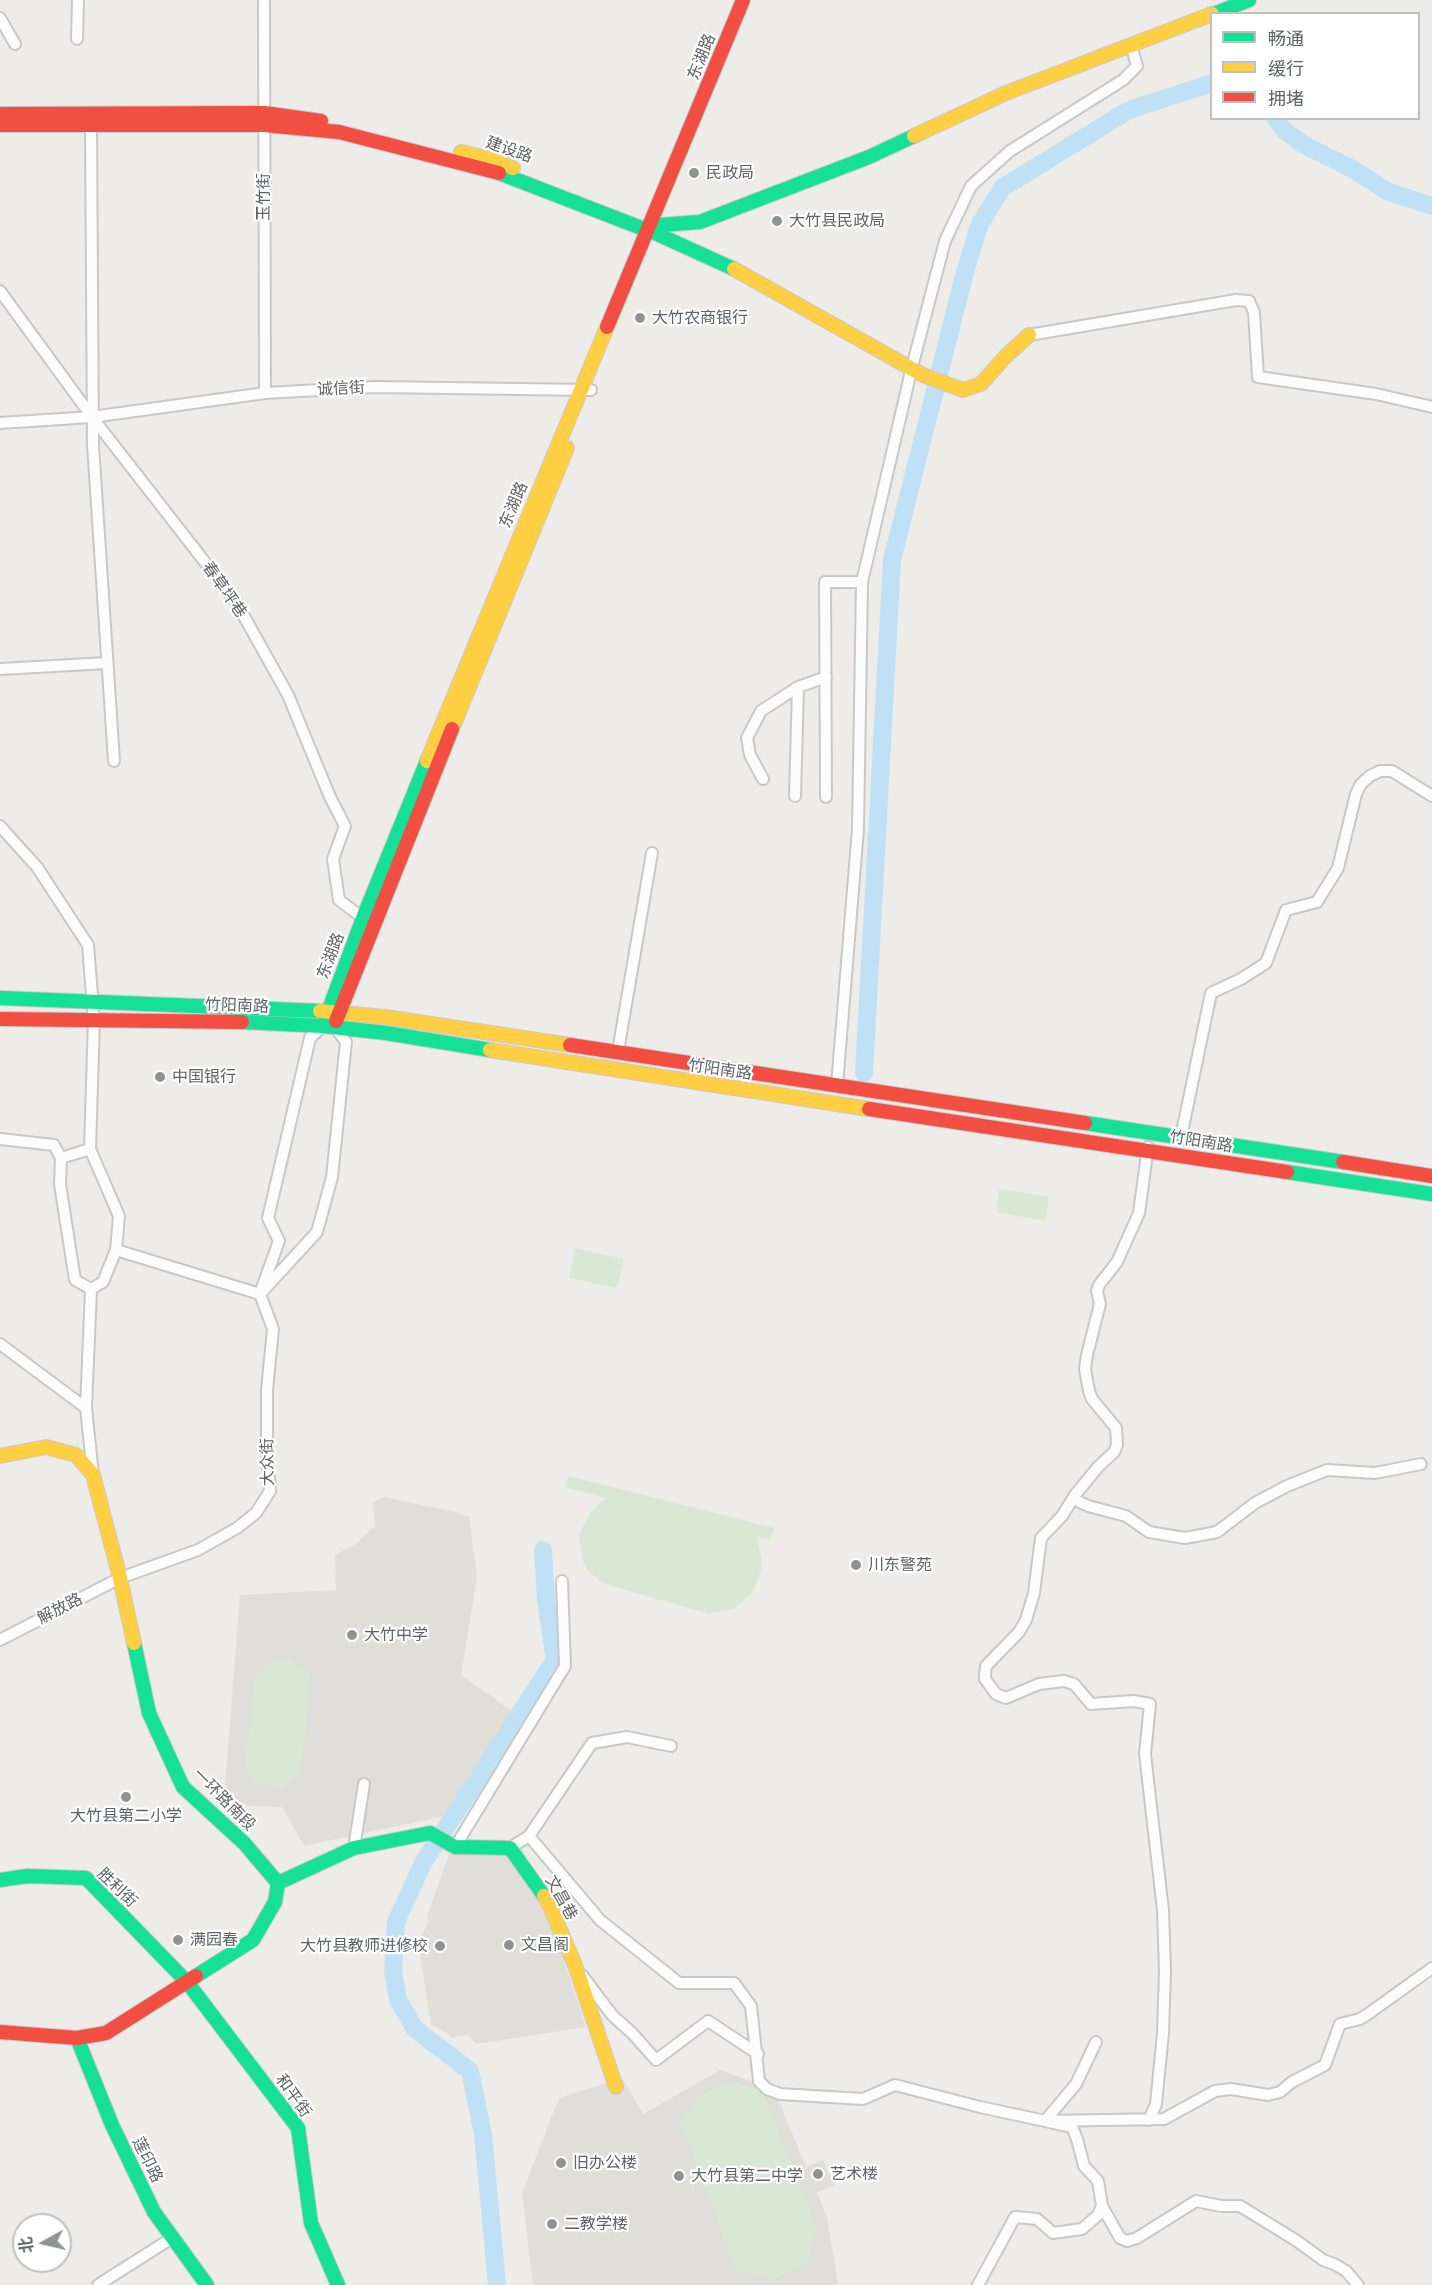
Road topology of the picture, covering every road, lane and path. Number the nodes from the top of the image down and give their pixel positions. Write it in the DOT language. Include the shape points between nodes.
graph roads {
  1 [pos="78,0"];
  2 [pos="264,0"];
  3 [pos="743,0"];
  4 [pos="752,0"];
  5 [pos="1249,0"];
  6 [pos="1218,12"];
  7 [pos="1210,15"];
  8 [pos="0,18"];
  9 [pos="77,39"];
  10 [pos="15,44"];
  11 [pos="1131,45"];
  12 [pos="0,114"];
  13 [pos="264,119"];
  14 [pos="91,123"];
  15 [pos="0,125"];
  16 [pos="654,228"];
  17 [pos="0,291"];
  18 [pos="1029,335"];
  19 [pos="919,366"];
  20 [pos="586,389"];
  21 [pos="265,393"];
  22 [pos="1432,407"];
  23 [pos="92,417"];
  24 [pos="0,423"];
  25 [pos="862,582"];
  26 [pos="107,663"];
  27 [pos="0,669"];
  28 [pos="826,676"];
  29 [pos="798,687"];
  30 [pos="114,761"];
  31 [pos="763,779"];
  32 [pos="795,796"];
  33 [pos="1432,796"];
  34 [pos="826,797"];
  35 [pos="0,826"];
  36 [pos="652,853"];
  37 [pos="363,918"];
  38 [pos="0,998"];
  39 [pos="93,1000"];
  40 [pos="334,1011"];
  41 [pos="0,1019"];
  42 [pos="94,1020"];
  43 [pos="329,1026"];
  44 [pos="618,1052"];
  45 [pos="837,1085"];
  46 [pos="1150,1133"];
  47 [pos="1180,1137"];
  48 [pos="0,1139"];
  49 [pos="90,1149"];
  50 [pos="1147,1150"];
  51 [pos="61,1158"];
  52 [pos="1432,1176"];
  53 [pos="1432,1194"];
  54 [pos="116,1250"];
  55 [pos="91,1289"];
  56 [pos="260,1294"];
  57 [pos="0,1344"];
  58 [pos="86,1408"];
  59 [pos="0,1456"];
  60 [pos="1421,1464"];
  61 [pos="93,1475"];
  62 [pos="1073,1499"];
  63 [pos="120,1578"];
  64 [pos="562,1581"];
  65 [pos="0,1640"];
  66 [pos="671,1746"];
  67 [pos="364,1784"];
  68 [pos="529,1836"];
  69 [pos="455,1847"];
  70 [pos="354,1848"];
  71 [pos="510,1848"];
  72 [pos="0,1880"];
  73 [pos="278,1883"];
  74 [pos="575,1965"];
  75 [pos="1432,1968"];
  76 [pos="187,1982"];
  77 [pos="0,2032"];
  78 [pos="77,2038"];
  79 [pos="1096,2042"];
  80 [pos="758,2054"];
  81 [pos="616,2087"];
  82 [pos="1149,2120"];
  83 [pos="1045,2121"];
  84 [pos="1102,2206"];
  85 [pos="171,2238"];
  86 [pos="98,2285"];
  87 [pos="207,2285"];
  88 [pos="338,2285"];
  89 [pos="978,2285"];
  90 [pos="1358,2285"];
  1 -- 9 [label="street"];
  2 -- 13 [label="street, 玉竹街"];
  3 -- 16 [label="main road, 东湖路"];
  4 -- 16 [label="main road, 东湖路"];
  5 -- 6 [label="main road"];
  7 -- 11 [label="main road"];
  8 -- 10 [label="street"];
  11 -- 16 [label="main road" via="1006,93 869,157 732,210 700,222"];
  11 -- 19 [label="street" via="1137,66 1123,80 1010,151 971,186 945,241"];
  12 -- 13 [label="main road, 建设路"];
  13 -- 14 [label="main road, 建设路"];
  13 -- 16 [label="main road, 建设路" via="346,124 494,160"];
  13 -- 21 [label="street, 玉竹街"];
  14 -- 15 [label="main road, 建设路"];
  14 -- 23 [label="street"];
  16 -- 19 [label="main road, 建设路"];
  16 -- 20 [label="main road, 东湖路"];
  17 -- 23 [label="street, 春草坪巷"];
  18 -- 19 [label="main road, 建设路" via="981,384 964,386"];
  18 -- 22 [label="street" via="1249,301 1254,312 1258,377 1376,394"];
  19 -- 25 [label="street"];
  20 -- 21 [label="street, 诚信街" via="374,387"];
  20 -- 37 [label="main road, 东湖路"];
  20 -- 40 [label="main road, 东湖路" via="396,866"];
  21 -- 23 [label="street, 诚信街"];
  23 -- 24 [label="street, 诚信街"];
  23 -- 26 [label="street"];
  23 -- 37 [label="street, 春草坪巷" via="236,602 288,695 345,826 333,859 339,900"];
  25 -- 28 [label="street" via="825,582"];
  25 -- 45 [label="street" via="858,829"];
  26 -- 27 [label="street"];
  26 -- 30 [label="street"];
  28 -- 29 [label="street"];
  28 -- 34 [label="street"];
  29 -- 31 [label="street" via="761,711 747,738 750,755"];
  29 -- 32 [label="street"];
  33 -- 47 [label="street" via="1392,771 1380,771 1361,784 1338,868 1317,902 1286,910 1266,963 1211,993"];
  35 -- 39 [label="street" via="37,867 87,945"];
  36 -- 44 [label="street"];
  37 -- 40 [label="main road, 东湖路"];
  38 -- 39 [label="main road, 竹阳南路"];
  39 -- 40 [label="main road, 竹阳南路"];
  39 -- 42 [label="street"];
  40 -- 43 [label="main road, 东湖路"];
  40 -- 44 [label="main road, 竹阳南路"];
  41 -- 42 [label="main road, 竹阳南路"];
  42 -- 43 [label="main road, 竹阳南路"];
  42 -- 49 [label="street"];
  43 -- 50 [label="main road, 竹阳南路"];
  43 -- 56 [label="street" via="310,1038 268,1218 279,1241"];
  43 -- 56 [label="street" via="346,1042 332,1177 317,1232"];
  44 -- 45 [label="main road, 竹阳南路"];
  45 -- 46 [label="main road, 竹阳南路"];
  46 -- 47 [label="main road, 竹阳南路"];
  46 -- 50 [label="street"];
  47 -- 52 [label="main road, 竹阳南路"];
  48 -- 51 [label="street" via="54,1145"];
  49 -- 51 [label="street"];
  49 -- 54 [label="street" via="119,1216"];
  50 -- 53 [label="main road, 竹阳南路"];
  50 -- 62 [label="street" via="1139,1213 1117,1262 1097,1291 1100,1304 1085,1369 1092,1400 1116,1428 1117,1445"];
  51 -- 55 [label="street" via="60,1184 75,1280"];
  54 -- 55 [label="street" via="103,1282"];
  54 -- 56 [label="street"];
  55 -- 58 [label="street"];
  56 -- 63 [label="street, 大众街" via="273,1329 267,1390 270,1491 256,1513 237,1528 198,1550"];
  57 -- 58 [label="street"];
  58 -- 61 [label="street"];
  59 -- 61 [label="main road" via="46,1447 76,1455"];
  60 -- 62 [label="street" via="1375,1473 1328,1470 1255,1503 1217,1532 1185,1538 1149,1532 1126,1516"];
  61 -- 63 [label="main road, 一环路南段"];
  62 -- 82 [label="street" via="1041,1539 1040,1563 1026,1620 986,1666 985,1679 996,1694 1006,1698 1040,1684 1064,1682 1074,1684 1091,1704 1150,1704 1145,1754 1163,1910 1165,1971 1156,2104"];
  63 -- 65 [label="street, 解放路"];
  63 -- 73 [label="main road, 一环路南段" via="149,1713 183,1787 244,1843"];
  64 -- 69 [label="street" via="565,1666"];
  66 -- 68 [label="street" via="627,1737 592,1743"];
  67 -- 70 [label="street"];
  68 -- 71 [label="street"];
  68 -- 80 [label="street" via="600,1920 679,1983 734,1983 751,2006"];
  69 -- 70 [label="main road" via="430,1833"];
  69 -- 71 [label="main road"];
  70 -- 73 [label="main road"];
  71 -- 74 [label="main road, 文昌巷" via="549,1904"];
  72 -- 76 [label="main road, 胜利街" via="27,1876 86,1878"];
  73 -- 76 [label="main road" via="275,1902 253,1940"];
  74 -- 80 [label="street" via="612,2015 656,2060 708,2021"];
  74 -- 81 [label="main road, 文昌巷"];
  75 -- 82 [label="street" via="1360,2019 1340,2024 1325,2065 1280,2092 1269,2095 1231,2089 1215,2091 1170,2116"];
  76 -- 78 [label="main road" via="106,2032"];
  76 -- 88 [label="main road, 和平街" via="298,2128 311,2223"];
  77 -- 78 [label="main road"];
  78 -- 85 [label="main road, 莲印路" via="112,2125 154,2212"];
  79 -- 83 [label="street" via="1076,2084"];
  80 -- 83 [label="street" via="759,2081 780,2094 863,2099 895,2085"];
  82 -- 83 [label="street"];
  83 -- 84 [label="street" via="1072,2127 1084,2166 1098,2181"];
  84 -- 89 [label="street" via="1082,2229 1053,2233 1037,2219 1015,2217"];
  84 -- 90 [label="street" via="1120,2238 1127,2241 1196,2201 1240,2206 1346,2271"];
  85 -- 86 [label="street"];
  85 -- 87 [label="main road, 莲印路"];
}
